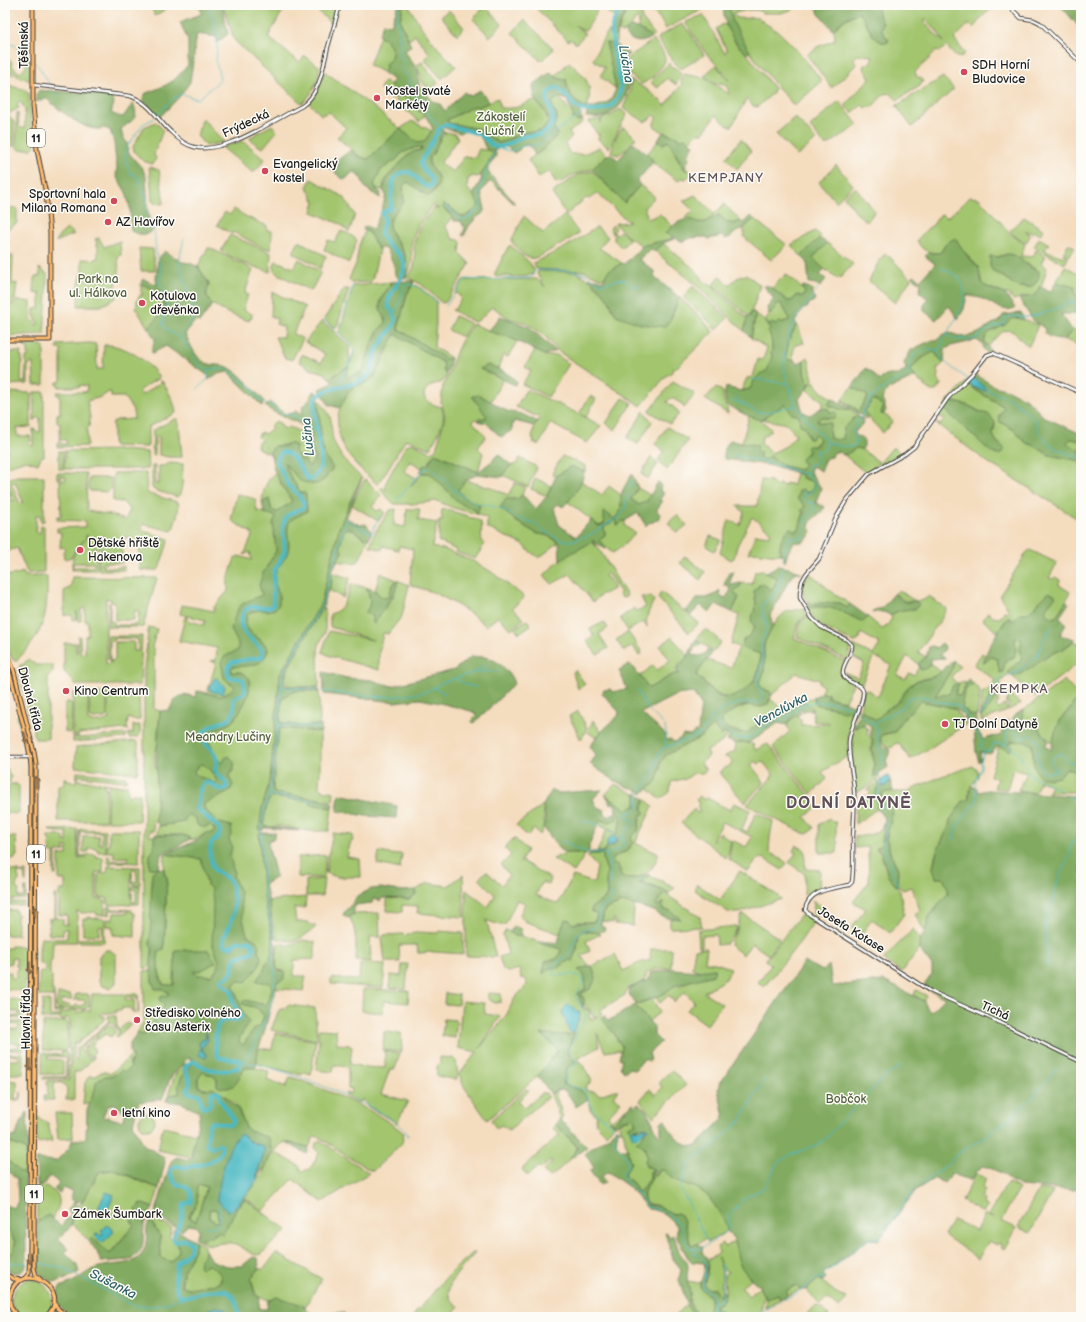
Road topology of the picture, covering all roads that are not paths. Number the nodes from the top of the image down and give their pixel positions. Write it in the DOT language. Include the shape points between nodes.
graph roads {
  1 [pos="33,5"];
  2 [pos="340,5"];
  3 [pos="1008,5"];
  4 [pos="1081,63"];
  5 [pos="33,85"];
  6 [pos="5,340"];
  7 [pos="1081,394"];
  8 [pos="5,646"];
  9 [pos="5,658"];
  10 [pos="13,667"];
  11 [pos="10,672"];
  12 [pos="5,757"];
  13 [pos="31,757"];
  14 [pos="35,757"];
  15 [pos="903,974"];
  16 [pos="1081,1062"];
  17 [pos="5,1274"];
  18 [pos="23,1280"];
  19 [pos="41,1280"];
  20 [pos="5,1290"];
  21 [pos="10,1298"];
  22 [pos="54,1302"];
  23 [pos="5,1310"];
  24 [pos="5,1316"];
  25 [pos="18,1317"];
  26 [pos="46,1317"];
  27 [pos="68,1317"];
  1 -- 5 [label="main road, Těšínská / 11"];
  2 -- 5 [label="street, Frýdecká" via="321,74 310,98 302,106 254,132 218,146 198,148 184,143 137,98"];
  3 -- 4 [label="street" via="1020,17 1040,23"];
  5 -- 6 [label="main road, 11" via="37,150 50,232 50,340"];
  7 -- 15 [label="street, Josefa Kotase" via="993,354 986,356 948,398 914,447 869,474 846,501 819,559 802,581 800,592 803,604 816,623 852,645 843,674 846,679 861,687 864,693 849,739 854,795 852,882 819,891 809,901 805,910"];
  8 -- 10 [label="main road, Dlouhá třída / 11"];
  9 -- 11 [label="main road, Dlouhá třída / 11"];
  10 -- 11 [label="main road"];
  10 -- 14 [label="main road, Dlouhá třída / 11"];
  11 -- 13 [label="main road, 11, one-way"];
  12 -- 13 [label="street"];
  13 -- 14 [label="street"];
  13 -- 18 [label="main road, 11, one-way" via="30,1238 29,1273"];
  19 -- 14 [label="main road, Hlavní třída / 11, one-way" via="34,1268"];
  15 -- 16 [label="street, Tichá" via="930,991"];
  17 -- 18 [label="main road"];
  18 -- 19 [label="highway"];
  18 -- 21 [label="highway, 11" via="13,1288"];
  19 -- 22 [label="highway, 11" via="53,1293"];
  20 -- 21 [label="main road"];
  21 -- 23 [label="street"];
  21 -- 25 [label="highway" via="11,1308"];
  22 -- 26 [label="highway"];
  22 -- 27 [label="highway, 11"];
  24 -- 25 [label="street" via="12,1314"];
}
